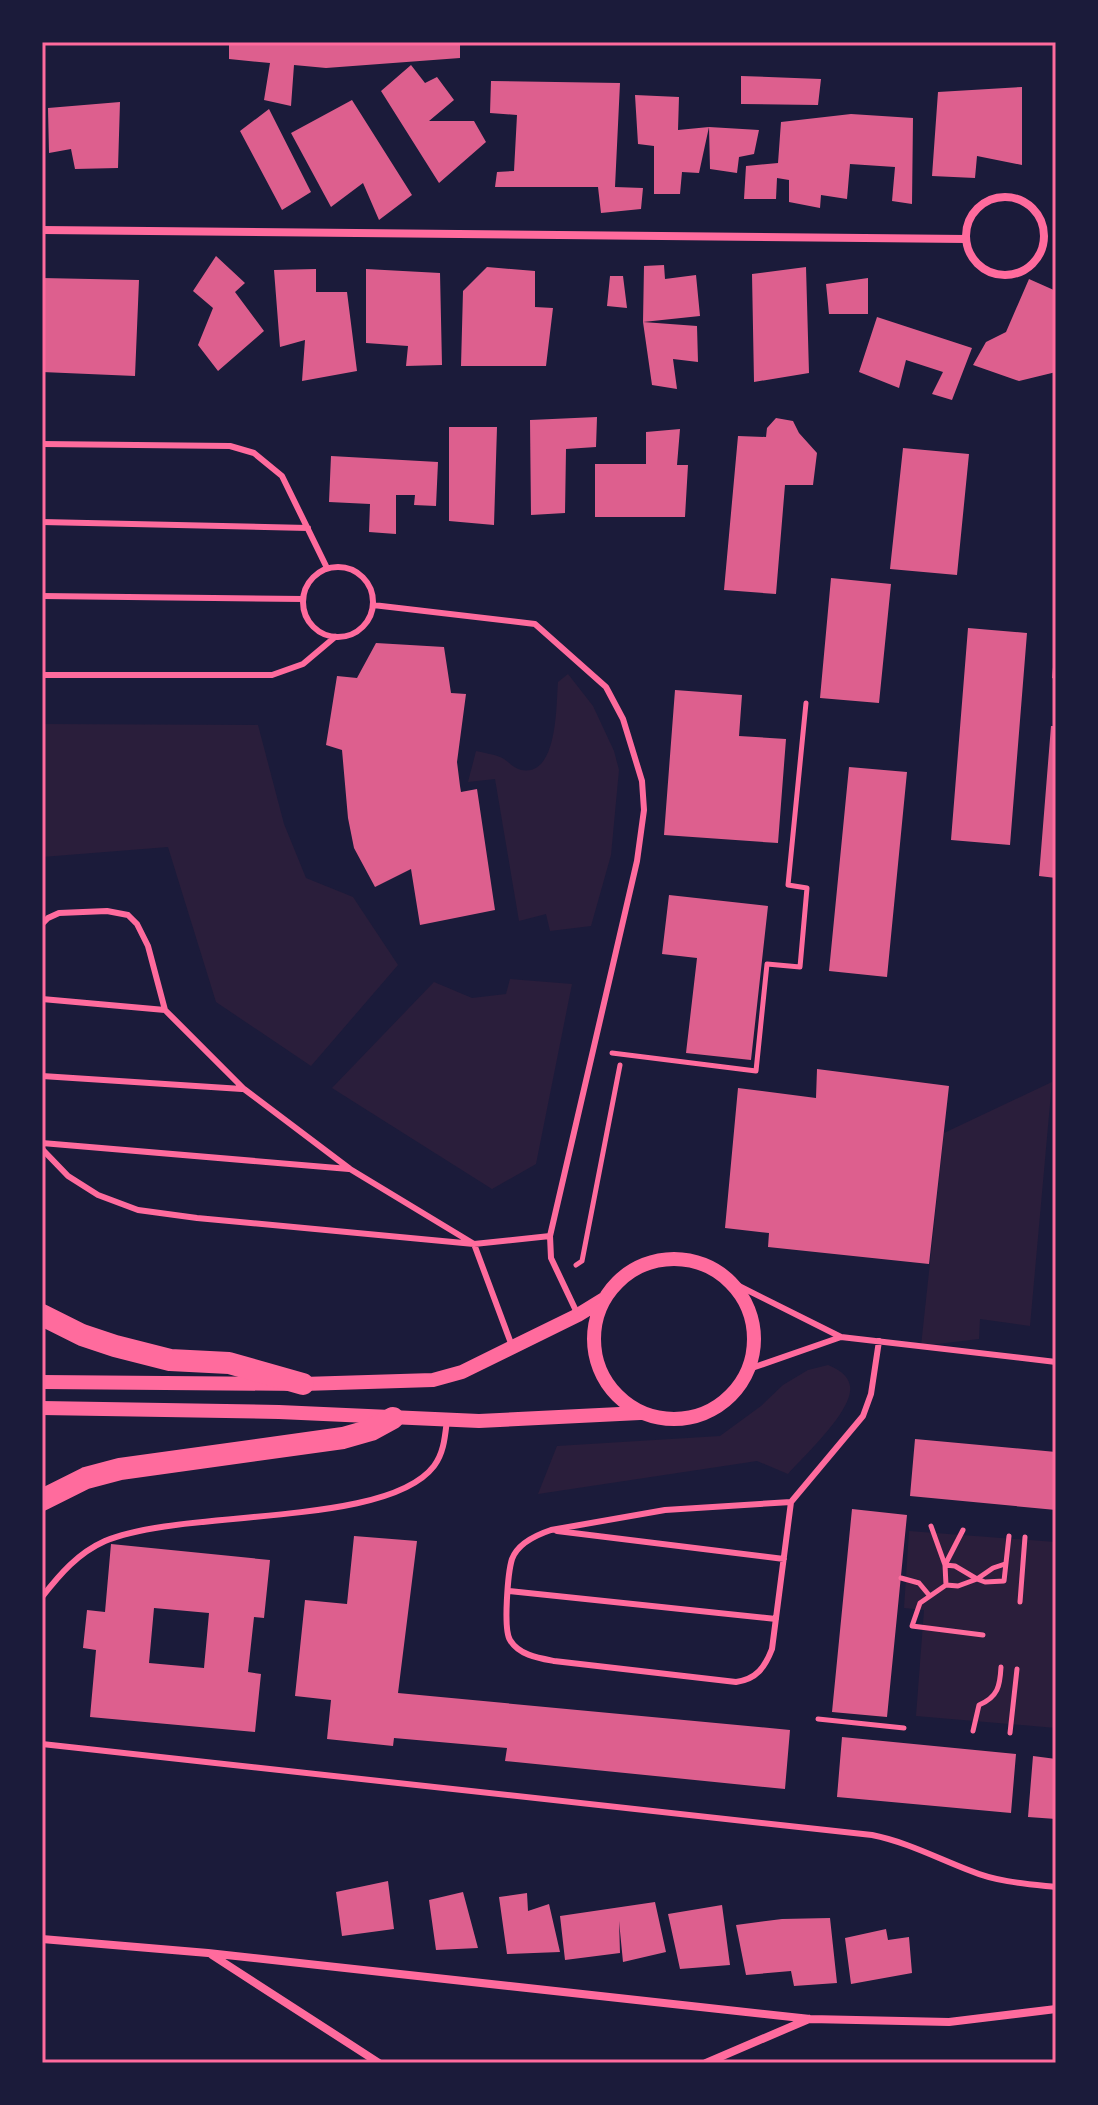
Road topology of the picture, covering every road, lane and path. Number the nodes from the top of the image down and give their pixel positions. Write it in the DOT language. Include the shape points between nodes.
graph roads {
  1 [pos="42,230"];
  2 [pos="966,239"];
  3 [pos="42,444"];
  4 [pos="42,522"];
  5 [pos="308,528"];
  6 [pos="327,568"];
  7 [pos="42,596"];
  8 [pos="303,599"];
  9 [pos="373,605"];
  10 [pos="335,637"];
  11 [pos="42,675"];
  12 [pos="806,703"];
  13 [pos="42,924"];
  14 [pos="42,999"];
  15 [pos="165,1010"];
  16 [pos="592,1050"];
  17 [pos="42,1076"];
  18 [pos="244,1089"];
  19 [pos="42,1146"];
  20 [pos="350,1169"];
  21 [pos="550,1236"];
  22 [pos="474,1244"];
  23 [pos="731,1282"];
  24 [pos="604,1299"];
  25 [pos="42,1315"];
  26 [pos="578,1315"];
  27 [pos="841,1337"];
  28 [pos="879,1341"];
  29 [pos="513,1348"];
  30 [pos="1056,1362"];
  31 [pos="749,1369"];
  32 [pos="42,1382"];
  33 [pos="303,1384"];
  34 [pos="42,1408"];
  35 [pos="640,1413"];
  36 [pos="393,1418"];
  37 [pos="447,1420"];
  38 [pos="42,1500"];
  39 [pos="791,1502"];
  40 [pos="931,1526"];
  41 [pos="551,1530"];
  42 [pos="963,1530"];
  43 [pos="1009,1536"];
  44 [pos="1025,1537"];
  45 [pos="784,1559"];
  46 [pos="1006,1564"];
  47 [pos="945,1565"];
  48 [pos="901,1578"];
  49 [pos="977,1579"];
  50 [pos="946,1585"];
  51 [pos="509,1591"];
  52 [pos="929,1595"];
  53 [pos="42,1597"];
  54 [pos="1020,1602"];
  55 [pos="776,1619"];
  56 [pos="983,1635"];
  57 [pos="1001,1667"];
  58 [pos="1017,1669"];
  59 [pos="818,1719"];
  60 [pos="904,1728"];
  61 [pos="973,1731"];
  62 [pos="1010,1733"];
  63 [pos="42,1744"];
  64 [pos="1056,1887"];
  65 [pos="42,1939"];
  66 [pos="208,1953"];
  67 [pos="1056,2009"];
  68 [pos="810,2019"];
  69 [pos="379,2063"];
  70 [pos="706,2063"];
  1 -- 2 [label="street"];
  2 -- 2 [label="street" via="972,258 988,272 1008,276 1028,269 1041,253 1045,233 1038,213 1022,200 1003,196 984,203 970,218"];
  3 -- 5 [label="lane" via="230,446 254,453 282,476"];
  4 -- 5 [label="lane"];
  5 -- 6 [label="lane"];
  6 -- 8 [label="lane" via="306,586"];
  6 -- 9 [label="lane" via="354,571 364,579"];
  7 -- 8 [label="lane"];
  8 -- 10 [label="lane" via="311,625"];
  9 -- 10 [label="lane" via="361,629"];
  9 -- 16 [label="lane" via="535,624 606,687 623,719 642,781 644,810"];
  10 -- 11 [label="lane" via="303,664 272,675"];
  12 -- 16 [label="path" via="788,885 807,888 800,967 767,964 756,1071"];
  13 -- 15 [label="lane" via="59,913 128,915 148,946"];
  14 -- 15 [label="lane"];
  15 -- 18 [label="lane"];
  16 -- 21 [label="lane"];
  17 -- 18 [label="lane"];
  18 -- 20 [label="lane"];
  19 -- 20 [label="lane"];
  19 -- 22 [label="lane" via="68,1176 138,1210"];
  20 -- 22 [label="lane"];
  21 -- 22 [label="lane"];
  21 -- 26 [label="lane" via="551,1258"];
  22 -- 29 [label="lane"];
  23 -- 24 [label="street" via="711,1267 663,1258 619,1280"];
  23 -- 27 [label="lane"];
  23 -- 31 [label="street" via="753,1322 755,1346"];
  24 -- 26 [label="street"];
  24 -- 35 [label="street" via="594,1351 603,1377"];
  25 -- 33 [label="highway" via="115,1346 170,1360 229,1363"];
  26 -- 29 [label="street"];
  27 -- 28 [label="lane"];
  27 -- 31 [label="lane"];
  28 -- 30 [label="lane"];
  28 -- 39 [label="lane" via="863,1416"];
  29 -- 33 [label="street" via="433,1380"];
  31 -- 35 [label="street" via="736,1391 716,1408 692,1418 666,1420"];
  32 -- 33 [label="street"];
  34 -- 36 [label="street"];
  35 -- 37 [label="street"];
  36 -- 37 [label="street"];
  36 -- 38 [label="highway" via="343,1438 120,1469 86,1478"];
  37 -- 53 [label="lane" via="433,1467 393,1495 118,1537 75,1559"];
  39 -- 41 [label="lane" via="665,1510"];
  39 -- 45 [label="lane"];
  40 -- 47 [label="path"];
  41 -- 45 [label="lane"];
  41 -- 51 [label="lane" via="523,1544 512,1559"];
  42 -- 47 [label="path"];
  43 -- 46 [label="path"];
  44 -- 54 [label="path"];
  45 -- 55 [label="lane"];
  46 -- 49 [label="path"];
  46 -- 49 [label="path" via="1004,1581"];
  47 -- 49 [label="path"];
  47 -- 50 [label="path"];
  48 -- 52 [label="path" via="919,1583"];
  49 -- 50 [label="path"];
  50 -- 52 [label="path"];
  51 -- 55 [label="lane"];
  51 -- 55 [label="lane" via="505,1626 510,1640 536,1658 736,1682 757,1675 766,1663"];
  52 -- 56 [label="path" via="920,1603 912,1626"];
  57 -- 61 [label="path" via="999,1689 979,1705"];
  58 -- 62 [label="path"];
  59 -- 60 [label="path"];
  63 -- 64 [label="lane" via="872,1835 972,1872"];
  65 -- 66 [label="street"];
  66 -- 68 [label="street"];
  66 -- 69 [label="street"];
  67 -- 68 [label="street" via="949,2022"];
  68 -- 70 [label="street"];
}
